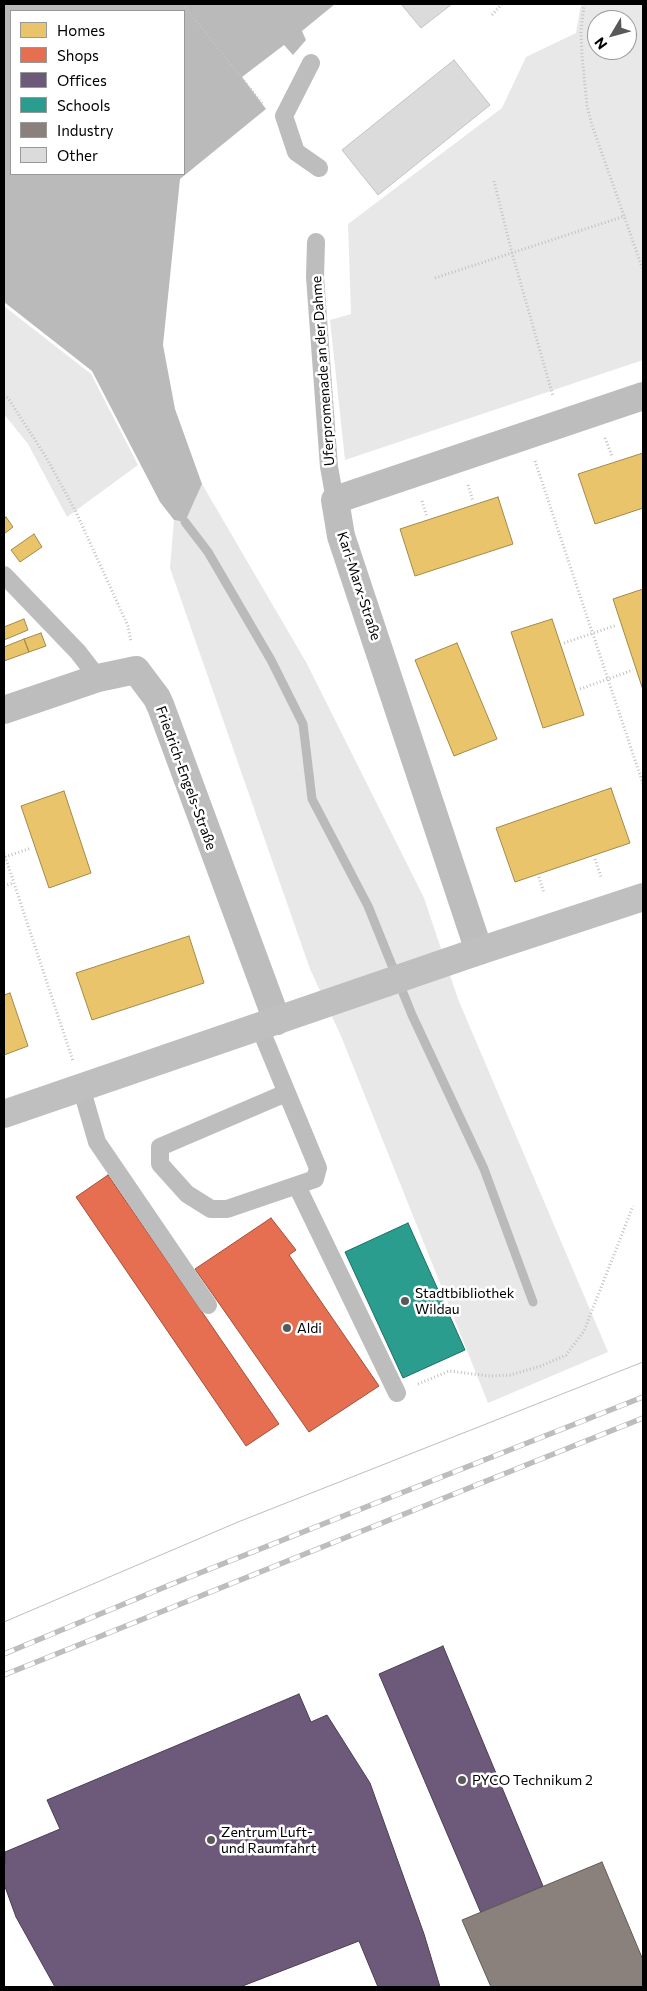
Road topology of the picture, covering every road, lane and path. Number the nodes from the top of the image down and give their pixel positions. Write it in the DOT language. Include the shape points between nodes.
graph roads {
  1 [pos="183,4"];
  2 [pos="502,4"];
  3 [pos="584,4"];
  4 [pos="492,15"];
  5 [pos="311,63"];
  6 [pos="266,110"];
  7 [pos="319,168"];
  8 [pos="494,182"];
  9 [pos="625,216"];
  10 [pos="316,242"];
  11 [pos="512,253"];
  12 [pos="643,270"];
  13 [pos="435,278"];
  14 [pos="552,390"];
  15 [pos="4,395"];
  16 [pos="643,396"];
  17 [pos="603,430"];
  18 [pos="526,434"];
  19 [pos="612,456"];
  20 [pos="465,476"];
  21 [pos="335,500"];
  22 [pos="422,500"];
  23 [pos="473,501"];
  24 [pos="427,517"];
  25 [pos="4,575"];
  26 [pos="617,625"];
  27 [pos="593,633"];
  28 [pos="564,643"];
  29 [pos="136,670"];
  30 [pos="633,670"];
  31 [pos="98,678"];
  32 [pos="608,679"];
  33 [pos="580,689"];
  34 [pos="4,710"];
  35 [pos="643,784"];
  36 [pos="31,848"];
  37 [pos="4,855"];
  38 [pos="595,859"];
  39 [pos="539,876"];
  40 [pos="601,877"];
  41 [pos="14,883"];
  42 [pos="4,886"];
  43 [pos="544,893"];
  44 [pos="643,897"];
  45 [pos="479,951"];
  46 [pos="268,1024"];
  47 [pos="81,1087"];
  48 [pos="286,1093"];
  49 [pos="4,1114"];
  50 [pos="297,1186"];
  51 [pos="633,1206"];
  52 [pos="208,1305"];
  53 [pos="397,1393"];
  1 -- 6 [label="path"];
  2 -- 4 [label="path"];
  3 -- 9 [label="path" via="581,40 586,106"];
  5 -- 7 [label="lane" via="284,116 296,152"];
  8 -- 11 [label="path"];
  9 -- 11 [label="path"];
  9 -- 12 [label="path"];
  10 -- 21 [label="lane, Uferpromenade an der Dahme" via="315,277 329,467"];
  11 -- 13 [label="path"];
  11 -- 14 [label="path"];
  15 -- 29 [label="path" via="46,457 76,512 128,626"];
  16 -- 18 [label="street"];
  17 -- 19 [label="path"];
  18 -- 21 [label="street"];
  18 -- 27 [label="path"];
  20 -- 23 [label="path"];
  21 -- 45 [label="street, Karl-Marx-Straße" via="341,536"];
  22 -- 24 [label="path"];
  25 -- 31 [label="lane" via="78,652"];
  26 -- 27 [label="path"];
  27 -- 28 [label="path"];
  27 -- 32 [label="path"];
  29 -- 31 [label="street"];
  29 -- 46 [label="street, Friedrich-Engels-Straße" via="161,707"];
  30 -- 32 [label="path"];
  31 -- 34 [label="street"];
  32 -- 33 [label="path"];
  32 -- 35 [label="path"];
  36 -- 37 [label="path"];
  37 -- 41 [label="path"];
  38 -- 40 [label="path"];
  39 -- 43 [label="path"];
  41 -- 42 [label="path"];
  41 -- 47 [label="path"];
  44 -- 45 [label="main road"];
  45 -- 46 [label="main road"];
  46 -- 47 [label="main road"];
  46 -- 48 [label="lane"];
  47 -- 49 [label="main road"];
  47 -- 52 [label="lane" via="97,1142"];
  48 -- 50 [label="lane" via="318,1168 315,1179"];
  48 -- 50 [label="lane" via="160,1147 160,1164 187,1194 211,1209 227,1209"];
  50 -- 53 [label="lane"];
  51 -- 53 [label="path" via="584,1331 566,1355 510,1375 449,1371"];
}
